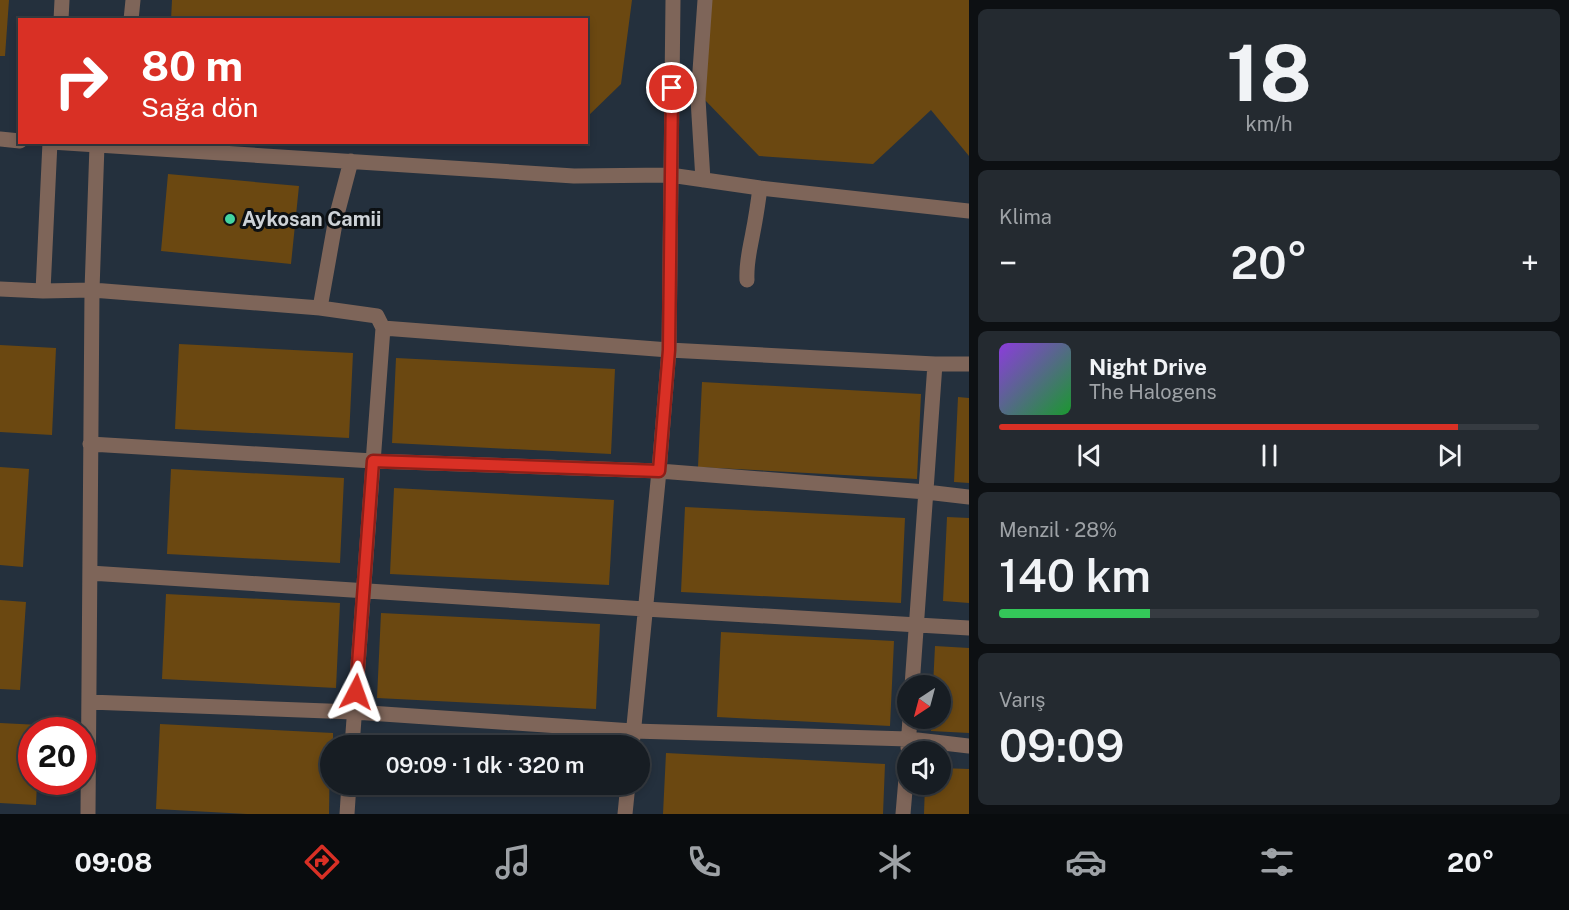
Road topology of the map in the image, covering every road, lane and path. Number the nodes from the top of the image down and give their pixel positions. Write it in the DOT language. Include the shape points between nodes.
graph roads {
  1 [pos="62,0"];
  2 [pos="133,0"];
  3 [pos="673,0"];
  4 [pos="705,0"];
  5 [pos="61,18"];
  6 [pos="131,18"];
  7 [pos="0,139"];
  8 [pos="18,141"];
  9 [pos="50,144"];
  10 [pos="74,144"];
  11 [pos="120,145"];
  12 [pos="97,146"];
  13 [pos="351,162"];
  14 [pos="670,175"];
  15 [pos="703,180"];
  16 [pos="760,188"];
  17 [pos="969,211"];
  18 [pos="747,280"];
  19 [pos="0,289"];
  20 [pos="92,290"];
  21 [pos="43,291"];
  22 [pos="320,308"];
  23 [pos="383,328"];
  24 [pos="669,350"];
  25 [pos="935,364"];
  26 [pos="969,364"];
  27 [pos="90,444"];
  28 [pos="373,461"];
  29 [pos="659,471"];
  30 [pos="926,492"];
  31 [pos="969,497"];
  32 [pos="90,573"];
  33 [pos="363,591"];
  34 [pos="645,609"];
  35 [pos="917,624"];
  36 [pos="969,628"];
  37 [pos="913,675"];
  38 [pos="89,702"];
  39 [pos="354,712"];
  40 [pos="353,735"];
  41 [pos="600,735"];
  42 [pos="632,735"];
  43 [pos="650,739"];
  44 [pos="969,746"];
  45 [pos="951,747"];
  46 [pos="897,748"];
  47 [pos="348,795"];
  48 [pos="627,795"];
  49 [pos="904,795"];
  50 [pos="88,814"];
  51 [pos="347,814"];
  52 [pos="625,814"];
  53 [pos="903,814"];
  1 -- 5 [label="street"];
  2 -- 6 [label="street"];
  3 -- 14 [label="street"];
  4 -- 15 [label="street" via="698,99"];
  7 -- 8 [label="street"];
  9 -- 21 [label="street"];
  10 -- 12 [label="street"];
  11 -- 12 [label="street"];
  11 -- 13 [label="street"];
  12 -- 20 [label="street"];
  13 -- 14 [label="street" via="574,176"];
  13 -- 22 [label="street" via="336,218"];
  14 -- 15 [label="street"];
  14 -- 24 [label="street"];
  15 -- 16 [label="street"];
  16 -- 17 [label="street"];
  16 -- 18 [label="street" via="748,249"];
  19 -- 21 [label="street"];
  20 -- 21 [label="street"];
  20 -- 22 [label="street"];
  20 -- 27 [label="street"];
  22 -- 23 [label="street" via="377,316"];
  23 -- 24 [label="street"];
  23 -- 28 [label="street"];
  24 -- 25 [label="street"];
  24 -- 29 [label="street"];
  25 -- 26 [label="street"];
  25 -- 30 [label="street"];
  27 -- 28 [label="street"];
  27 -- 32 [label="street"];
  28 -- 29 [label="street"];
  28 -- 33 [label="street"];
  29 -- 30 [label="street"];
  29 -- 34 [label="street"];
  30 -- 31 [label="street"];
  30 -- 35 [label="street"];
  32 -- 33 [label="street"];
  32 -- 38 [label="street"];
  33 -- 34 [label="street"];
  33 -- 39 [label="street"];
  34 -- 35 [label="street"];
  34 -- 42 [label="street"];
  35 -- 36 [label="street"];
  35 -- 37 [label="street"];
  38 -- 39 [label="street"];
  38 -- 50 [label="street"];
  39 -- 40 [label="street"];
  39 -- 41 [label="street"];
  43 -- 46 [label="street"];
  44 -- 45 [label="street"];
  47 -- 51 [label="street"];
  48 -- 52 [label="street"];
  49 -- 53 [label="street"];
}
